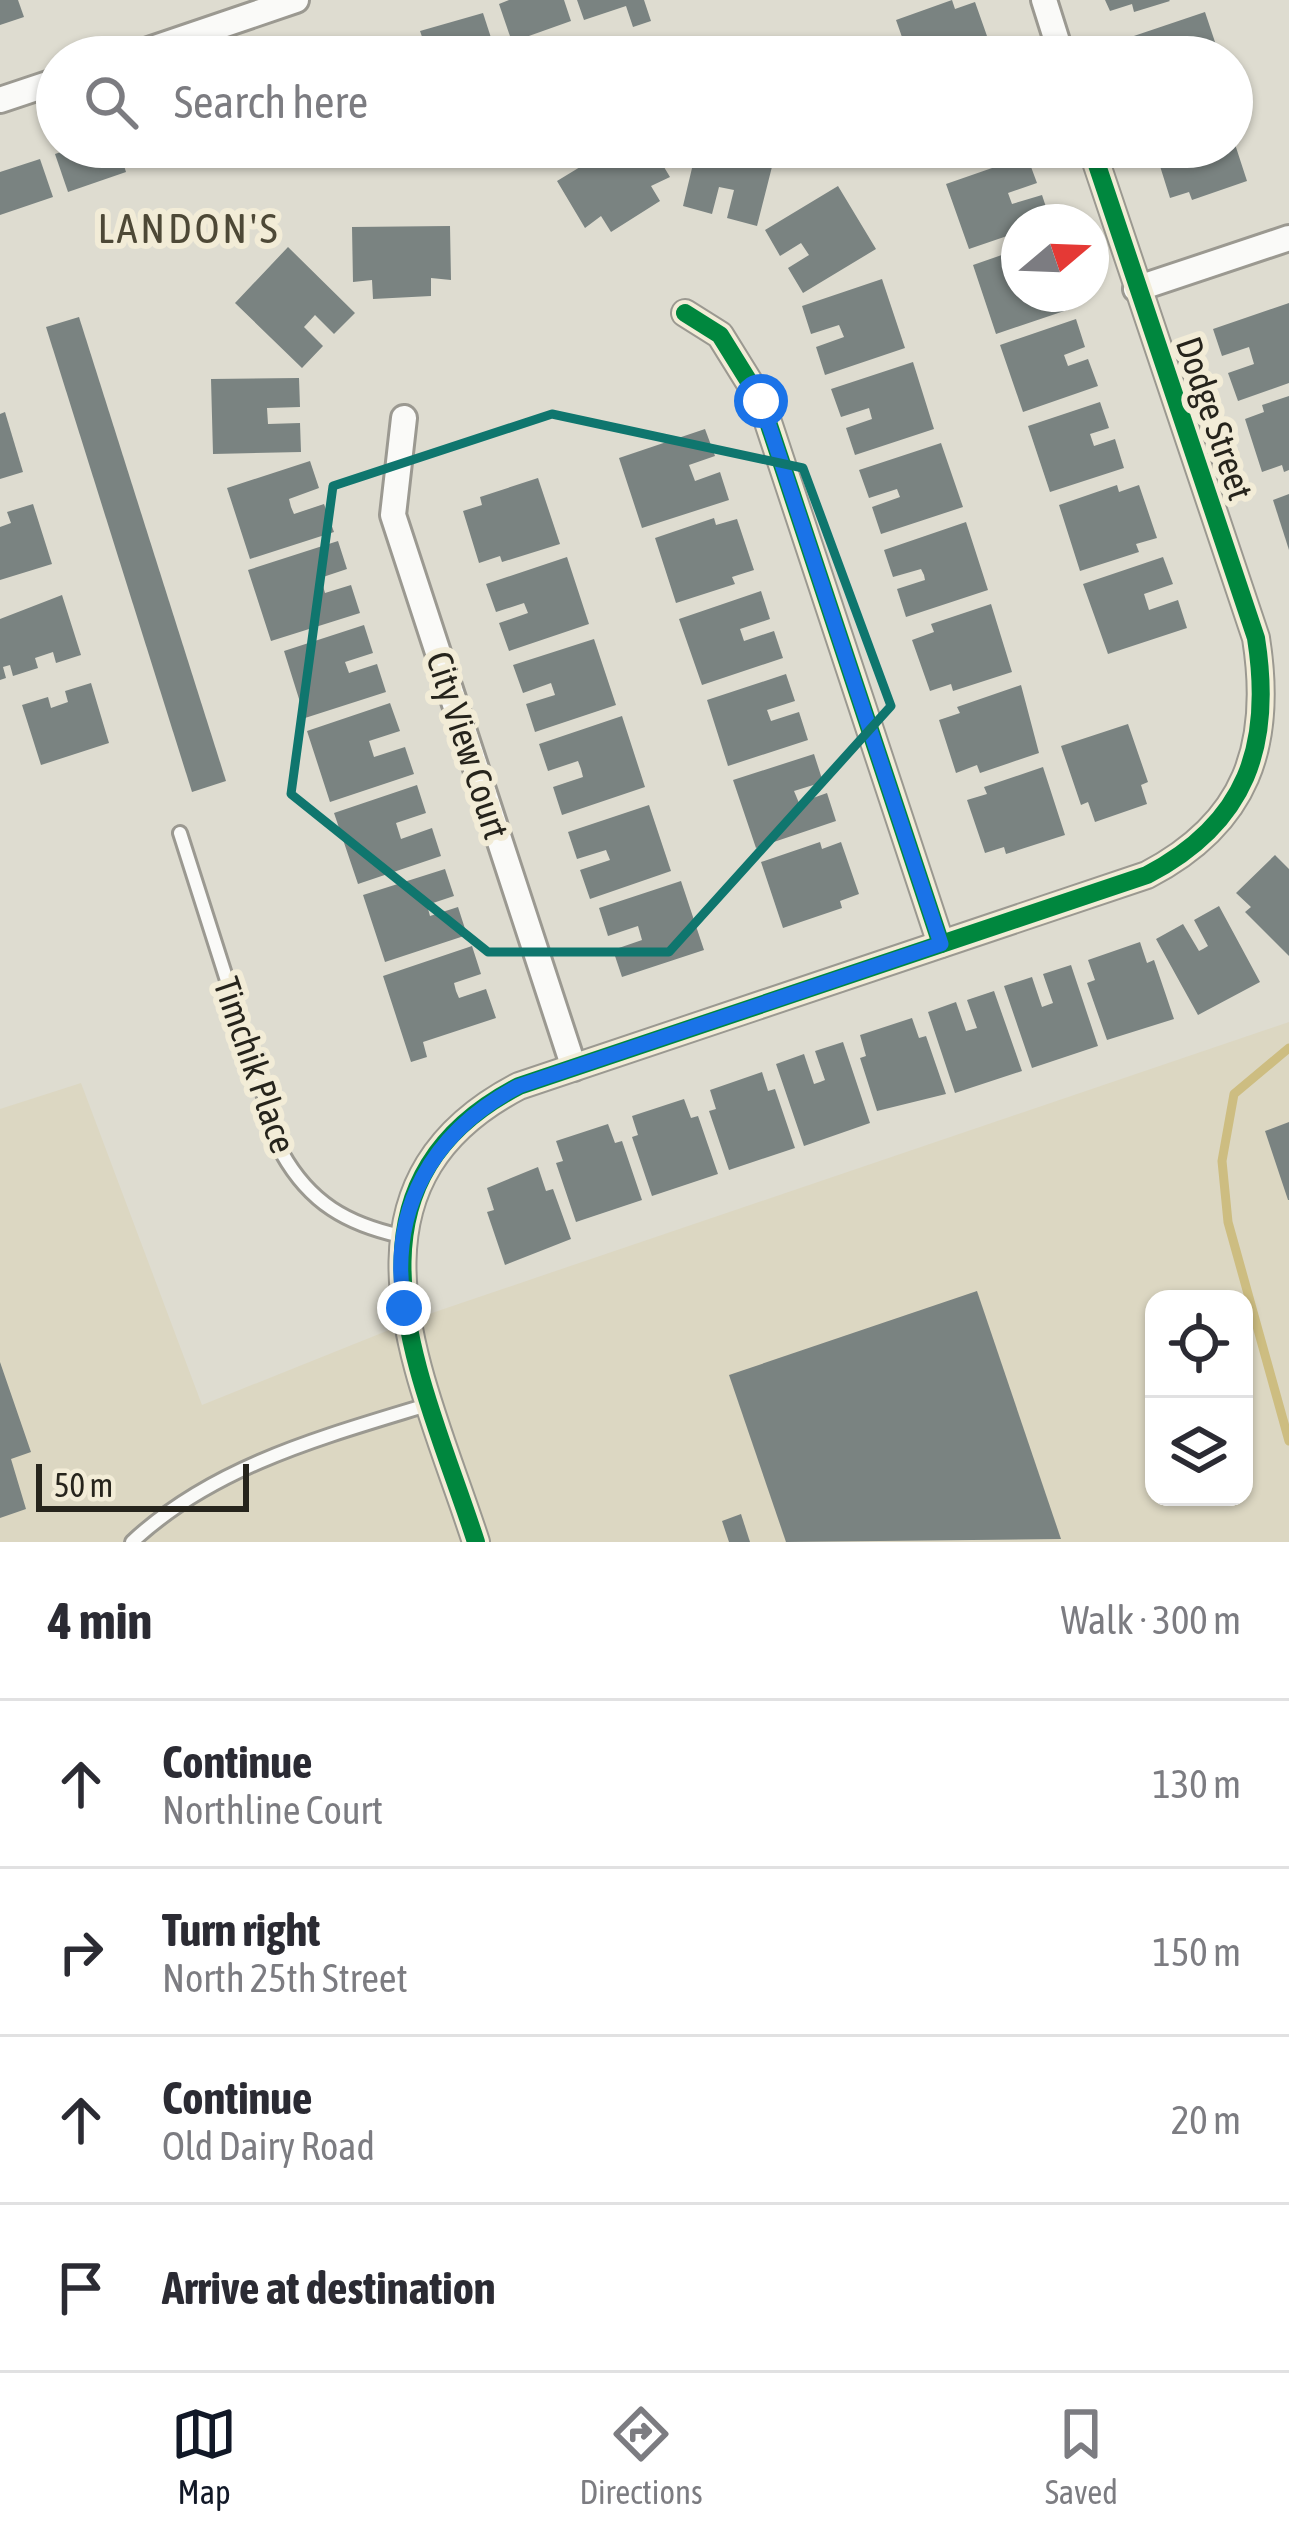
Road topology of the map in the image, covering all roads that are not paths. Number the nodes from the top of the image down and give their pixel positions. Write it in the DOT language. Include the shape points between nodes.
graph roads {
  1 [pos="296,0"];
  2 [pos="1044,0"];
  3 [pos="190,36"];
  4 [pos="1055,36"];
  5 [pos="36,88"];
  6 [pos="0,100"];
  7 [pos="1098,168"];
  8 [pos="1289,238"];
  9 [pos="1136,289"];
  10 [pos="685,313"];
  11 [pos="404,418"];
  12 [pos="180,833"];
  13 [pos="941,944"];
  14 [pos="574,1068"];
  15 [pos="401,1237"];
  16 [pos="431,1403"];
  17 [pos="132,1542"];
  18 [pos="476,1542"];
  1 -- 3 [label="street"];
  2 -- 4 [label="street"];
  5 -- 6 [label="street"];
  7 -- 9 [label="street, Dodge Street"];
  8 -- 9 [label="street"];
  9 -- 13 [label="street, Dodge Street" via="1256,638 1261,730 1244,782 1197,845 1168,864"];
  10 -- 13 [label="street" via="720,335 761,401"];
  11 -- 14 [label="street, City View Court" via="393,515"];
  12 -- 15 [label="lane, Timchik Place" via="281,1153 339,1217"];
  13 -- 14 [label="street, Dodge Street"];
  14 -- 15 [label="street, Dodge Street" via="519,1086 459,1126 417,1183"];
  15 -- 16 [label="street" via="404,1308"];
  16 -- 17 [label="lane" via="250,1465"];
  16 -- 18 [label="street"];
}
